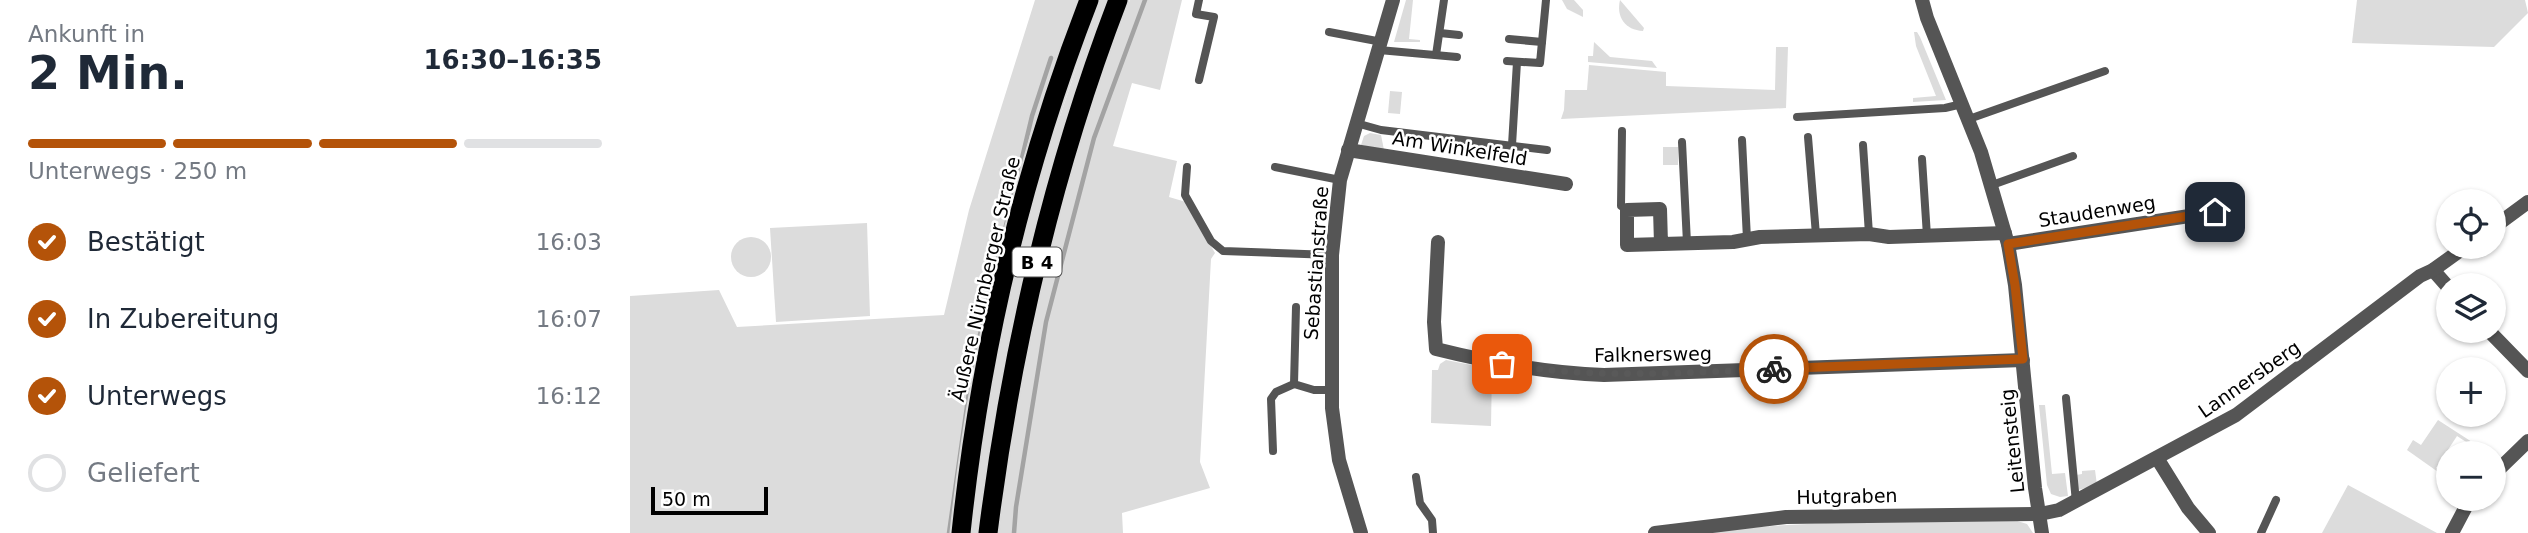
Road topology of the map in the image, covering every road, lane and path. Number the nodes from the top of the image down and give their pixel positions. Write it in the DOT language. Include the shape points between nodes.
graph roads {
  1 [pos="1089,0"];
  2 [pos="1118,0"];
  3 [pos="1199,0"];
  4 [pos="1393,0"];
  5 [pos="1444,0"];
  6 [pos="1546,0"];
  7 [pos="1922,0"];
  8 [pos="1329,32"];
  9 [pos="1440,33"];
  10 [pos="1459,34"];
  11 [pos="1509,39"];
  12 [pos="1542,42"];
  13 [pos="1380,46"];
  14 [pos="1436,55"];
  15 [pos="1457,57"];
  16 [pos="1507,61"];
  17 [pos="1517,62"];
  18 [pos="2105,71"];
  19 [pos="1199,80"];
  20 [pos="1962,104"];
  21 [pos="1797,117"];
  22 [pos="1969,119"];
  23 [pos="1356,123"];
  24 [pos="1622,131"];
  25 [pos="1808,137"];
  26 [pos="1742,140"];
  27 [pos="1682,142"];
  28 [pos="1512,145"];
  29 [pos="1863,145"];
  30 [pos="1348,150"];
  31 [pos="1547,150"];
  32 [pos="2073,156"];
  33 [pos="1922,159"];
  34 [pos="1187,167"];
  35 [pos="1275,167"];
  36 [pos="1340,180"];
  37 [pos="1566,184"];
  38 [pos="1992,185"];
  39 [pos="2219,194"];
  40 [pos="2528,202"];
  41 [pos="1627,211"];
  42 [pos="2506,218"];
  43 [pos="1869,233"];
  44 [pos="1816,235"];
  45 [pos="1927,236"];
  46 [pos="1747,239"];
  47 [pos="2006,239"];
  48 [pos="1438,242"];
  49 [pos="1687,243"];
  50 [pos="1661,244"];
  51 [pos="1332,255"];
  52 [pos="2448,259"];
  53 [pos="2433,270"];
  54 [pos="2436,273"];
  55 [pos="1296,307"];
  56 [pos="2501,343"];
  57 [pos="2023,359"];
  58 [pos="2528,371"];
  59 [pos="1294,384"];
  60 [pos="1331,390"];
  61 [pos="2066,398"];
  62 [pos="2528,441"];
  63 [pos="1273,451"];
  64 [pos="2157,458"];
  65 [pos="2506,462"];
  66 [pos="1416,477"];
  67 [pos="2276,500"];
  68 [pos="2076,502"];
  69 [pos="2464,511"];
  70 [pos="2040,514"];
  71 [pos="961,533"];
  72 [pos="988,533"];
  73 [pos="1361,533"];
  74 [pos="1433,533"];
  75 [pos="1656,533"];
  76 [pos="2042,533"];
  77 [pos="2208,533"];
  78 [pos="2260,533"];
  79 [pos="2452,533"];
  1 -- 71 [label="highway, Äußere Nürnberger Straße / B 4" via="1043,132 1010,257 973,439"];
  2 -- 72 [label="highway, B 4" via="1079,109 1042,237 1007,400"];
  3 -- 19 [label="lane" via="1196,14 1214,17"];
  4 -- 13 [label="street, Sebastianstraße"];
  5 -- 9 [label="lane"];
  6 -- 12 [label="lane"];
  7 -- 20 [label="street, Leitensteig"];
  8 -- 13 [label="lane"];
  9 -- 10 [label="lane"];
  9 -- 14 [label="lane"];
  11 -- 12 [label="lane"];
  12 -- 17 [label="lane" via="1539,64"];
  13 -- 14 [label="lane"];
  13 -- 23 [label="street, Sebastianstraße"];
  14 -- 15 [label="lane"];
  16 -- 17 [label="lane"];
  17 -- 28 [label="lane"];
  18 -- 22 [label="lane"];
  20 -- 21 [label="lane"];
  20 -- 22 [label="street, Leitensteig"];
  22 -- 38 [label="street, Leitensteig"];
  23 -- 28 [label="lane"];
  23 -- 30 [label="street, Sebastianstraße"];
  24 -- 41 [label="lane" via="1622,206"];
  25 -- 44 [label="lane"];
  26 -- 46 [label="lane"];
  27 -- 49 [label="lane"];
  28 -- 31 [label="lane"];
  29 -- 43 [label="lane"];
  30 -- 36 [label="street, Sebastianstraße"];
  30 -- 37 [label="street, Am Winkelfeld"];
  32 -- 38 [label="lane"];
  33 -- 45 [label="lane"];
  34 -- 51 [label="lane" via="1185,195 1211,241 1223,251"];
  35 -- 36 [label="lane"];
  36 -- 51 [label="street, Sebastianstraße"];
  38 -- 47 [label="street, Leitensteig"];
  39 -- 47 [label="street, Staudenweg" via="2215,212"];
  40 -- 42 [label="street"];
  41 -- 50 [label="street" via="1627,245"];
  41 -- 50 [label="street" via="1660,209"];
  43 -- 44 [label="street"];
  43 -- 45 [label="street"];
  44 -- 46 [label="street"];
  45 -- 47 [label="street"];
  46 -- 49 [label="street"];
  47 -- 57 [label="street, Leitensteig"];
  48 -- 57 [label="street, Falknersweg" via="1434,346 1502,364 1604,375"];
  49 -- 50 [label="street"];
  51 -- 60 [label="street, Sebastianstraße"];
  52 -- 53 [label="street, Lannersberg"];
  53 -- 54 [label="street"];
  53 -- 64 [label="street, Lannersberg" via="2236,415"];
  55 -- 59 [label="lane"];
  56 -- 58 [label="street"];
  57 -- 70 [label="street, Leitensteig"];
  59 -- 60 [label="lane"];
  59 -- 63 [label="lane" via="1271,399"];
  60 -- 73 [label="street, Sebastianstraße" via="1339,460"];
  61 -- 68 [label="lane"];
  62 -- 65 [label="street"];
  64 -- 68 [label="street, Lannersberg"];
  64 -- 77 [label="street"];
  66 -- 74 [label="lane" via="1420,503 1432,520"];
  67 -- 78 [label="lane"];
  68 -- 70 [label="street, Lannersberg"];
  69 -- 79 [label="street"];
  70 -- 75 [label="street, Hutgraben" via="1786,517"];
  70 -- 76 [label="street, Leitensteig"];
}
